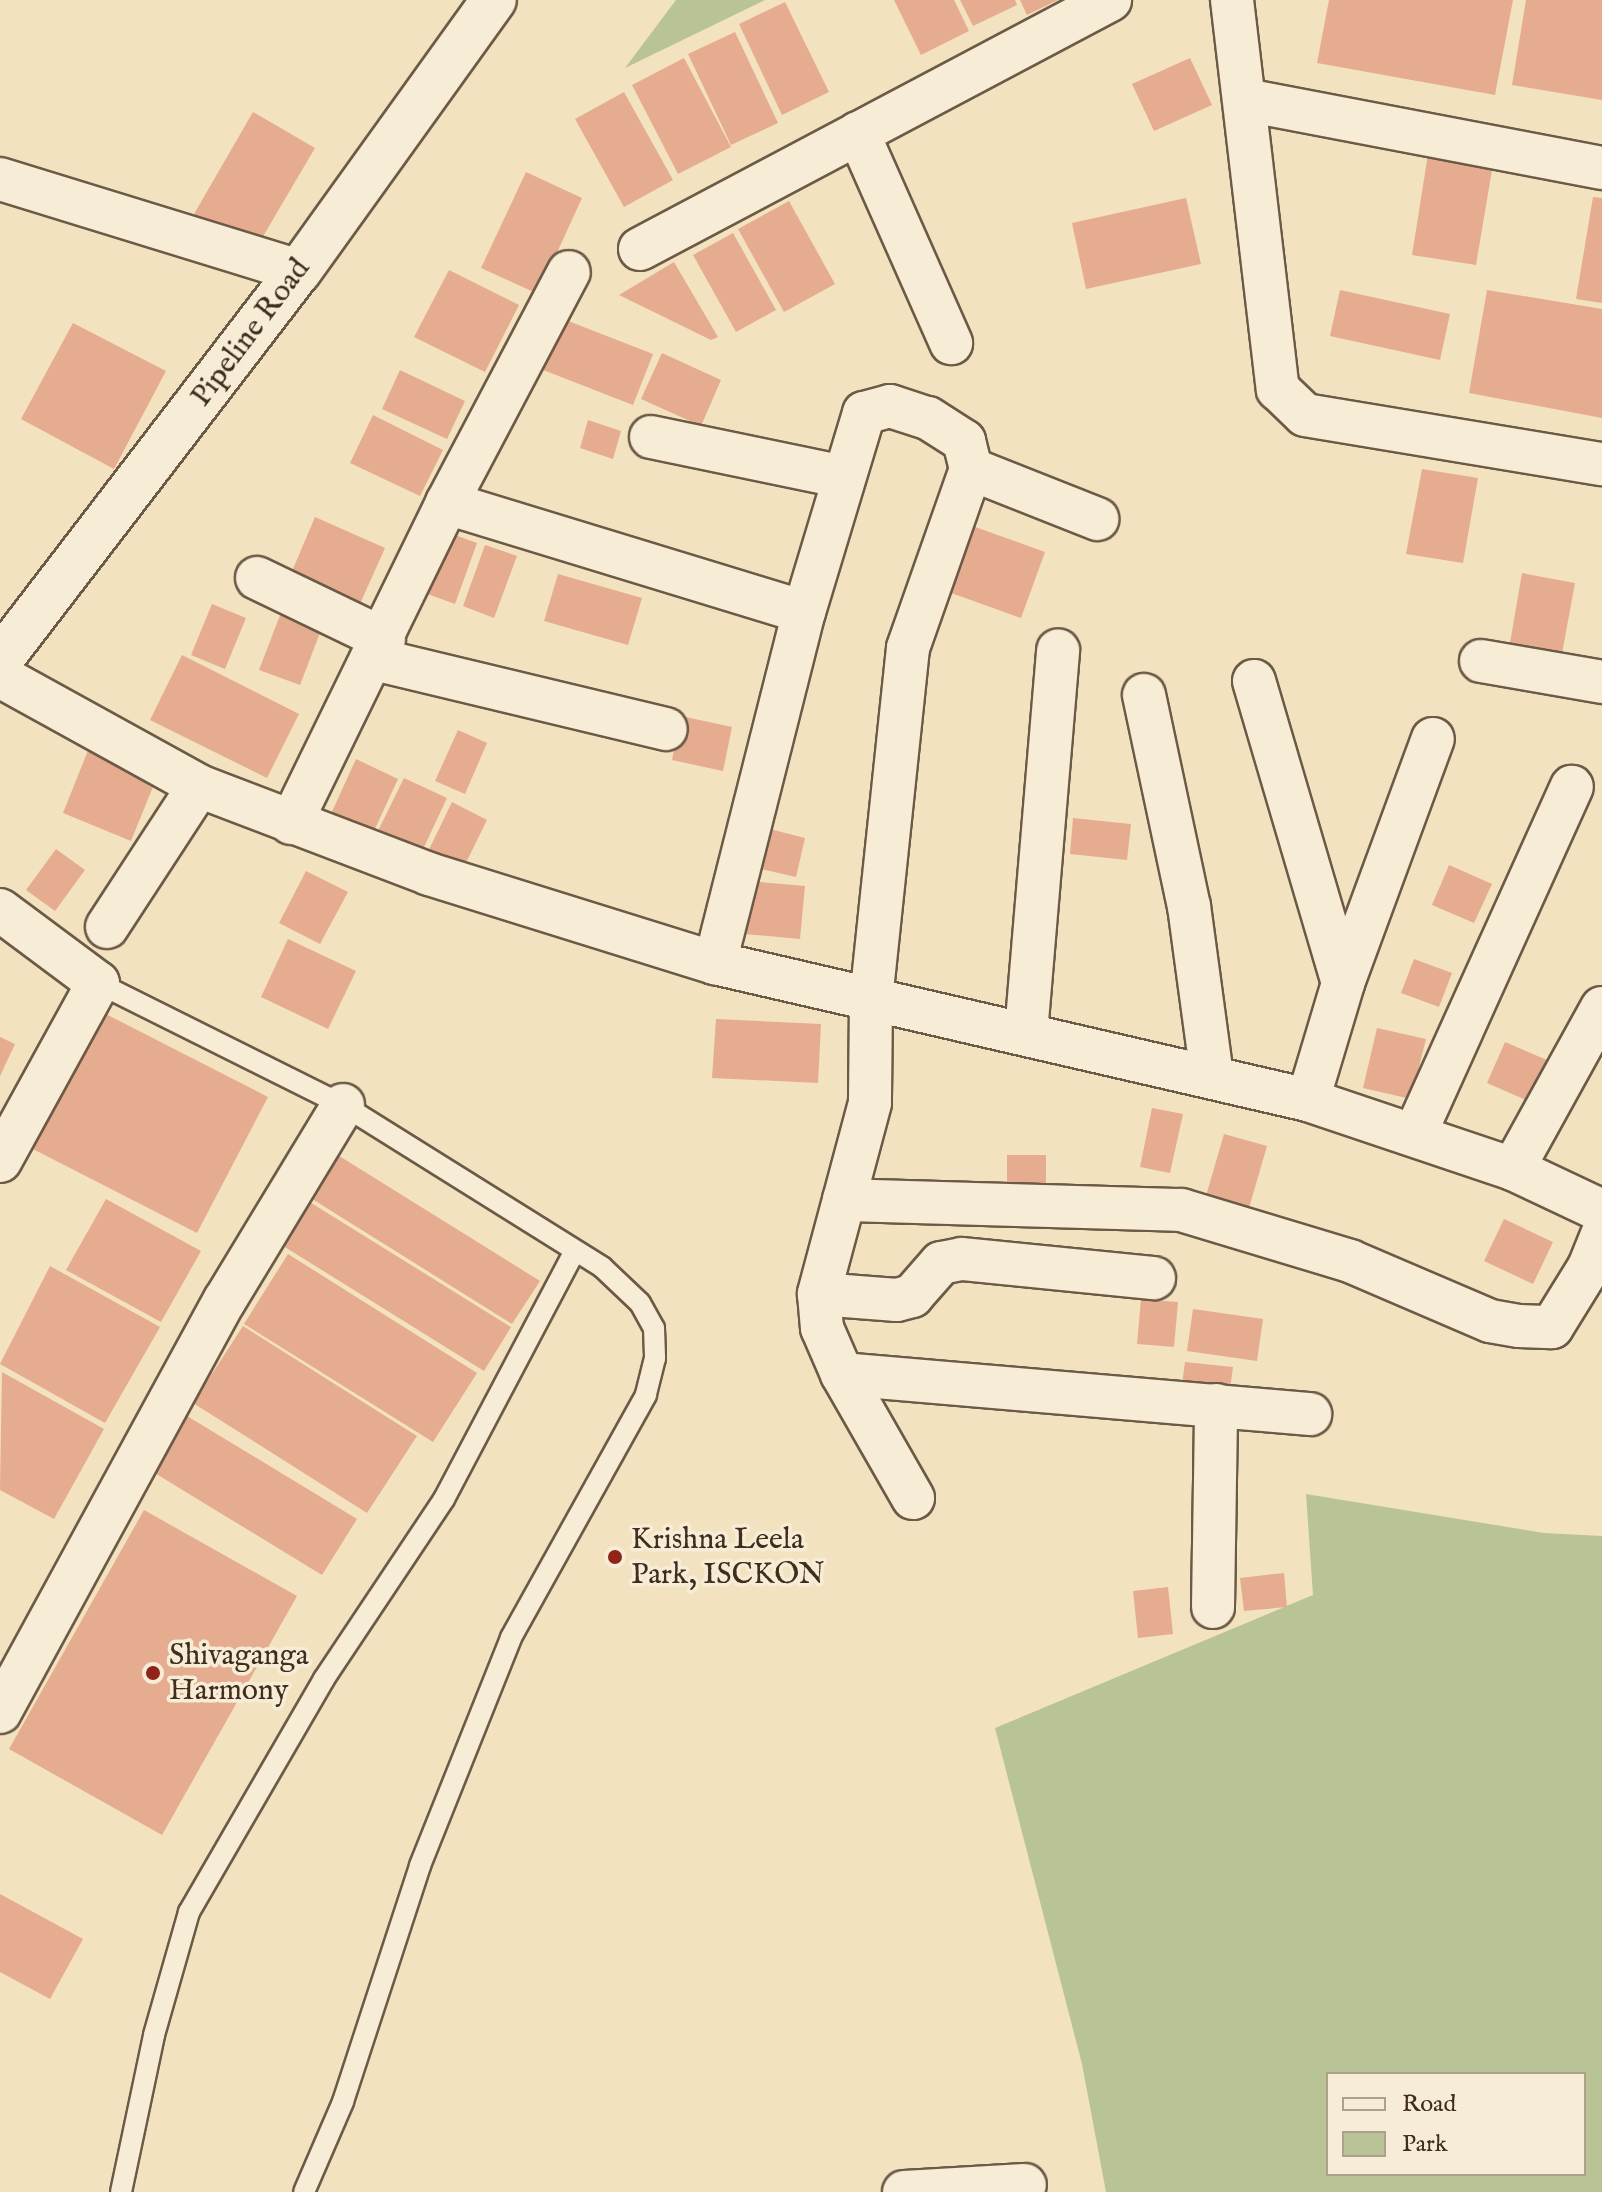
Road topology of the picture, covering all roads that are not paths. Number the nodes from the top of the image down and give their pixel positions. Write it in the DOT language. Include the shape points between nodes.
graph roads {
  1 [pos="494,0"];
  2 [pos="1110,0"];
  3 [pos="1232,0"];
  4 [pos="1246,100"];
  5 [pos="858,133"];
  6 [pos="1602,168"];
  7 [pos="0,179"];
  8 [pos="640,249"];
  9 [pos="299,271"];
  10 [pos="569,272"];
  11 [pos="951,343"];
  12 [pos="651,437"];
  13 [pos="1602,464"];
  14 [pos="971,469"];
  15 [pos="844,477"];
  16 [pos="447,503"];
  17 [pos="1097,519"];
  18 [pos="257,578"];
  19 [pos="804,612"];
  20 [pos="379,649"];
  21 [pos="1058,650"];
  22 [pos="0,660"];
  23 [pos="1481,661"];
  24 [pos="0,676"];
  25 [pos="1254,681"];
  26 [pos="1602,682"];
  27 [pos="1144,695"];
  28 [pos="666,729"];
  29 [pos="1433,739"];
  30 [pos="199,786"];
  31 [pos="1572,787"];
  32 [pos="291,823"];
  33 [pos="0,910"];
  34 [pos="107,927"];
  35 [pos="715,963"];
  36 [pos="98,983"];
  37 [pos="1343,983"];
  38 [pos="871,1002"];
  39 [pos="1602,1008"];
  40 [pos="1026,1033"];
  41 [pos="1212,1076"];
  42 [pos="1308,1100"];
  43 [pos="343,1105"];
  44 [pos="1415,1134"];
  45 [pos="0,1161"];
  46 [pos="1513,1169"];
  47 [pos="844,1200"];
  48 [pos="1602,1211"];
  49 [pos="1602,1234"];
  50 [pos="574,1252"];
  51 [pos="1154,1278"];
  52 [pos="819,1294"];
  53 [pos="842,1374"];
  54 [pos="1216,1405"];
  55 [pos="1310,1414"];
  56 [pos="913,1498"];
  57 [pos="1213,1607"];
  58 [pos="0,1712"];
  59 [pos="1025,2185"];
  60 [pos="121,2192"];
  61 [pos="304,2192"];
  62 [pos="904,2192"];
  1 -- 9 [label="street, Pipeline Road"];
  2 -- 5 [label="street"];
  3 -- 4 [label="street"];
  4 -- 6 [label="street"];
  4 -- 13 [label="street" via="1278,389 1305,415"];
  5 -- 8 [label="street"];
  5 -- 11 [label="street"];
  7 -- 9 [label="street"];
  9 -- 22 [label="street, Pipeline Road"];
  10 -- 16 [label="street"];
  12 -- 15 [label="street"];
  14 -- 15 [label="street" via="964,441 928,418 890,406 864,413"];
  14 -- 17 [label="street"];
  14 -- 38 [label="street" via="908,648"];
  15 -- 19 [label="street"];
  16 -- 19 [label="street"];
  16 -- 20 [label="street"];
  18 -- 20 [label="street"];
  19 -- 35 [label="street"];
  20 -- 28 [label="street"];
  20 -- 32 [label="street"];
  21 -- 40 [label="street"];
  23 -- 26 [label="street"];
  24 -- 30 [label="street"];
  25 -- 37 [label="street"];
  27 -- 41 [label="street" via="1189,906"];
  29 -- 37 [label="street"];
  30 -- 32 [label="street"];
  30 -- 34 [label="street"];
  31 -- 44 [label="street"];
  32 -- 35 [label="street" via="429,874"];
  33 -- 36 [label="street"];
  35 -- 38 [label="street"];
  36 -- 43 [label="lane"];
  36 -- 45 [label="street"];
  37 -- 42 [label="street"];
  38 -- 40 [label="street"];
  38 -- 47 [label="street" via="870,1103"];
  39 -- 46 [label="street"];
  40 -- 41 [label="street"];
  41 -- 42 [label="street"];
  42 -- 44 [label="street"];
  43 -- 50 [label="lane"];
  43 -- 58 [label="street" via="225,1300"];
  44 -- 46 [label="street"];
  46 -- 48 [label="street"];
  47 -- 49 [label="street" via="1181,1210 1350,1261 1490,1321 1541,1327 1552,1327 1563,1315"];
  47 -- 52 [label="street"];
  50 -- 60 [label="lane" via="444,1499 324,1679 189,1912 154,2035"];
  50 -- 61 [label="lane" via="602,1267 640,1303 654,1328 655,1358 646,1395 511,1638 420,1866 343,2102"];
  51 -- 52 [label="street" via="962,1259 941,1263 912,1296 897,1300"];
  52 -- 53 [label="street" via="822,1328"];
  53 -- 54 [label="street"];
  53 -- 56 [label="street"];
  54 -- 55 [label="street"];
  54 -- 57 [label="street"];
  59 -- 62 [label="street"];
}
